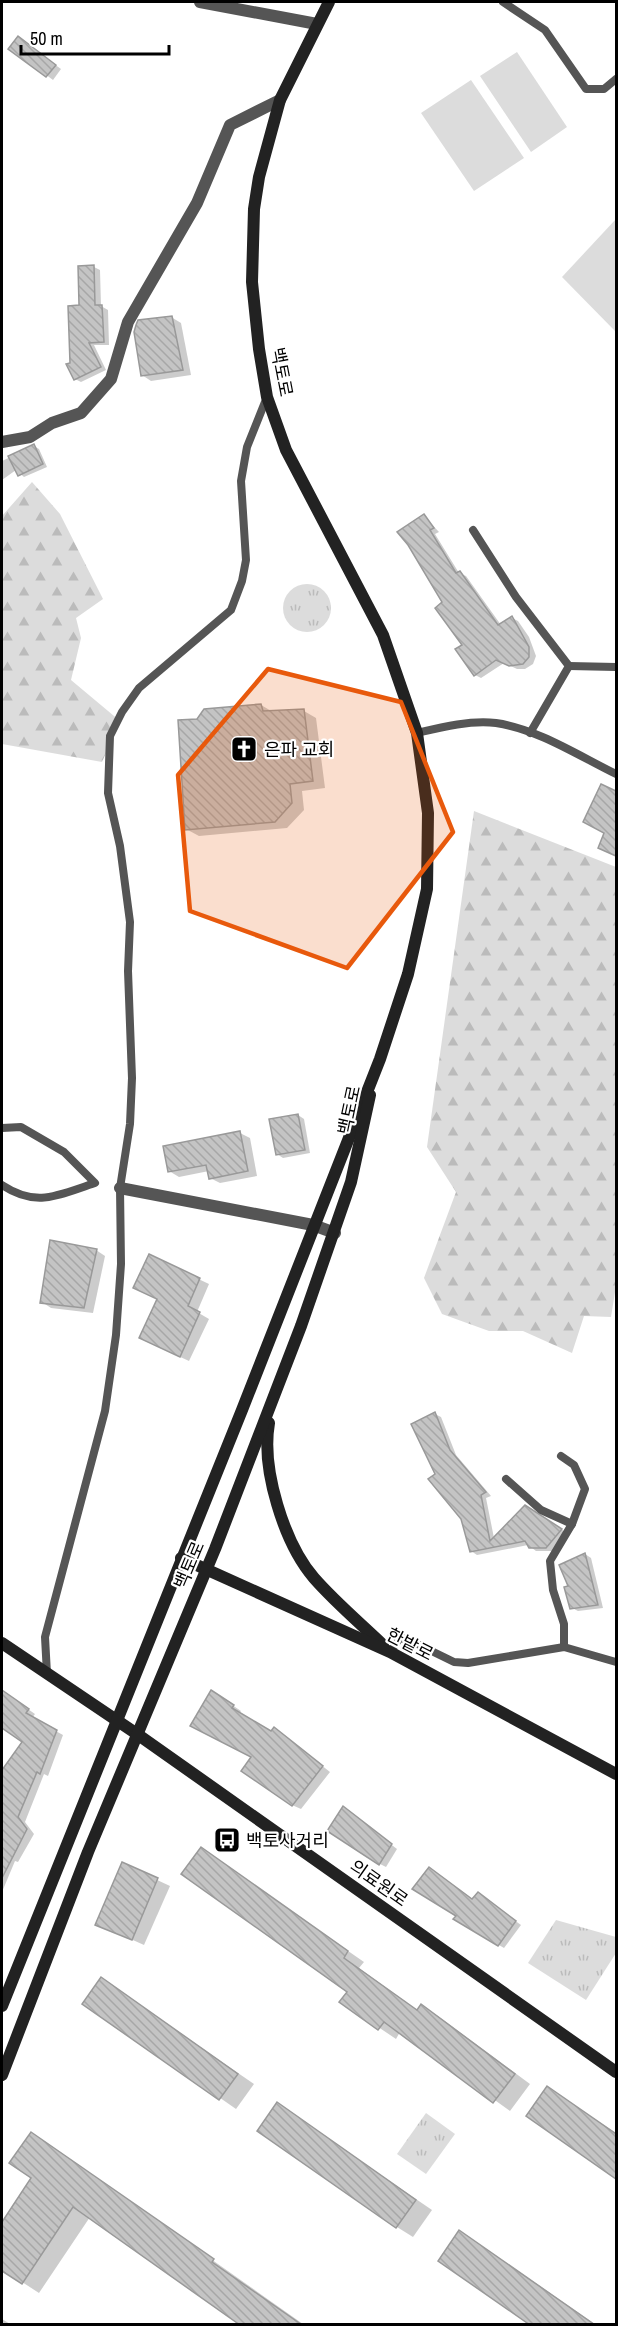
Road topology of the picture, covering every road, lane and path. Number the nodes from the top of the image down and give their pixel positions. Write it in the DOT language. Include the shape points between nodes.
graph roads {
  1 [pos="201,2"];
  2 [pos="329,2"];
  3 [pos="503,2"];
  4 [pos="317,24"];
  5 [pos="616,79"];
  6 [pos="280,100"];
  7 [pos="267,397"];
  8 [pos="2,442"];
  9 [pos="473,530"];
  10 [pos="569,666"];
  11 [pos="616,667"];
  12 [pos="417,733"];
  13 [pos="530,733"];
  14 [pos="616,774"];
  15 [pos="380,1059"];
  16 [pos="2,1128"];
  17 [pos="2,1185"];
  18 [pos="120,1188"];
  19 [pos="314,1225"];
  20 [pos="334,1233"];
  21 [pos="275,1394"];
  22 [pos="561,1456"];
  23 [pos="506,1479"];
  24 [pos="572,1524"];
  25 [pos="181,1558"];
  26 [pos="207,1569"];
  27 [pos="2,1643"];
  28 [pos="564,1647"];
  29 [pos="390,1652"];
  30 [pos="616,1662"];
  31 [pos="47,1674"];
  32 [pos="115,1719"];
  33 [pos="137,1734"];
  34 [pos="616,1774"];
  35 [pos="2,2006"];
  36 [pos="616,2072"];
  37 [pos="2,2075"];
  1 -- 4 [label="street"];
  2 -- 4 [label="street, 백토로"];
  3 -- 5 [label="lane" via="545,30 586,89 604,89"];
  4 -- 6 [label="street, 백토로"];
  6 -- 7 [label="street, 백토로" via="254,209 252,282"];
  6 -- 8 [label="street" via="230,125 197,203 128,321 111,379 81,413 52,423 30,437"];
  7 -- 12 [label="street, 백토로" via="311,502 383,635"];
  7 -- 18 [label="lane" via="247,447 241,481 246,560 231,610 139,688 110,736 108,794 120,846 130,922 132,1078 130,1124"];
  9 -- 10 [label="lane" via="516,597"];
  10 -- 11 [label="lane"];
  10 -- 13 [label="lane"];
  12 -- 13 [label="lane" via="493,723"];
  12 -- 15 [label="street, 백토로" via="428,813 427,889 408,974"];
  13 -- 14 [label="lane"];
  15 -- 19 [label="street, 백토로"];
  15 -- 20 [label="street, 백토로" via="351,1182"];
  16 -- 17 [label="lane" via="21,1127 64,1152 95,1183 42,1200 16,1194"];
  18 -- 19 [label="street"];
  18 -- 31 [label="lane" via="122,1264 105,1411 45,1637"];
  19 -- 20 [label="street"];
  19 -- 25 [label="street, 백토로"];
  20 -- 21 [label="street, 백토로"];
  21 -- 26 [label="street, 백토로"];
  21 -- 29 [label="street" via="266,1439 267,1462 283,1519 299,1555 320,1584"];
  22 -- 24 [label="lane" via="574,1465 585,1489"];
  23 -- 24 [label="lane" via="541,1510"];
  24 -- 28 [label="lane" via="550,1561 553,1590 564,1624"];
  25 -- 26 [label="street, 한밭로"];
  25 -- 32 [label="street, 백토로"];
  26 -- 29 [label="street, 한밭로"];
  26 -- 33 [label="street, 백토로"];
  27 -- 31 [label="street, 의료원로"];
  28 -- 29 [label="lane" via="468,1664 454,1662 405,1638 399,1639"];
  28 -- 30 [label="lane"];
  29 -- 34 [label="street, 한밭로"];
  31 -- 32 [label="street, 의료원로"];
  32 -- 33 [label="street, 의료원로"];
  32 -- 35 [label="street, 백토로"];
  33 -- 36 [label="street, 의료원로"];
  33 -- 37 [label="street, 백토로"];
}
